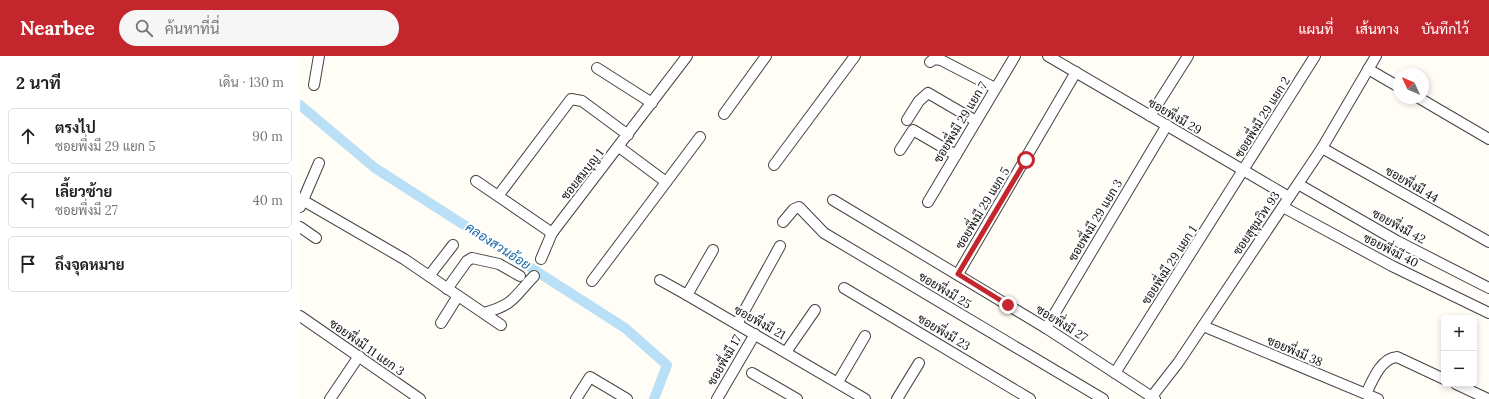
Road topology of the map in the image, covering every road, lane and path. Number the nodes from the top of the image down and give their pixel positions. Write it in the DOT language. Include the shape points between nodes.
graph roads {
  1 [pos="319,56"];
  2 [pos="687,56"];
  3 [pos="766,56"];
  4 [pos="855,56"];
  5 [pos="1015,56"];
  6 [pos="1048,56"];
  7 [pos="1188,56"];
  8 [pos="1315,56"];
  9 [pos="1376,56"];
  10 [pos="930,62"];
  11 [pos="596,68"];
  12 [pos="1368,69"];
  13 [pos="1076,72"];
  14 [pos="1393,84"];
  15 [pos="314,85"];
  16 [pos="995,88"];
  17 [pos="652,103"];
  18 [pos="1428,104"];
  19 [pos="724,114"];
  20 [pos="1150,116"];
  21 [pos="907,120"];
  22 [pos="976,120"];
  23 [pos="1167,126"];
  24 [pos="628,135"];
  25 [pos="700,137"];
  26 [pos="1489,139"];
  27 [pos="619,147"];
  28 [pos="1322,148"];
  29 [pos="900,150"];
  30 [pos="956,154"];
  31 [pos="319,163"];
  32 [pos="774,165"];
  33 [pos="1244,171"];
  34 [pos="476,181"];
  35 [pos="666,182"];
  36 [pos="1298,184"];
  37 [pos="498,196"];
  38 [pos="1289,198"];
  39 [pos="833,200"];
  40 [pos="928,202"];
  41 [pos="302,204"];
  42 [pos="1283,207"];
  43 [pos="784,222"];
  44 [pos="300,226"];
  45 [pos="552,233"];
  46 [pos="316,238"];
  47 [pos="1489,242"];
  48 [pos="453,245"];
  49 [pos="780,246"];
  50 [pos="713,250"];
  51 [pos="541,259"];
  52 [pos="958,274"];
  53 [pos="429,276"];
  54 [pos="520,276"];
  55 [pos="534,276"];
  56 [pos="660,280"];
  57 [pos="592,281"];
  58 [pos="447,288"];
  59 [pos="844,288"];
  60 [pos="1489,288"];
  61 [pos="458,296"];
  62 [pos="687,296"];
  63 [pos="815,310"];
  64 [pos="484,313"];
  65 [pos="1489,313"];
  66 [pos="301,318"];
  67 [pos="441,323"];
  68 [pos="737,324"];
  69 [pos="501,325"];
  70 [pos="1203,326"];
  71 [pos="1046,328"];
  72 [pos="754,334"];
  73 [pos="865,336"];
  74 [pos="786,352"];
  75 [pos="359,356"];
  76 [pos="919,363"];
  77 [pos="752,373"];
  78 [pos="1115,373"];
  79 [pos="1441,378"];
  80 [pos="838,382"];
  81 [pos="1462,387"];
  82 [pos="1366,394"];
  83 [pos="416,398"];
  84 [pos="1152,398"];
  85 [pos="330,399"];
  86 [pos="576,399"];
  87 [pos="627,399"];
  88 [pos="717,399"];
  89 [pos="797,399"];
  90 [pos="865,399"];
  91 [pos="897,399"];
  92 [pos="1030,399"];
  93 [pos="1103,399"];
  94 [pos="1378,399"];
  95 [pos="1488,399"];
  1 -- 15 [label="street"];
  2 -- 17 [label="street, ซอยสมบุญ 1"];
  3 -- 19 [label="street"];
  4 -- 32 [label="street"];
  5 -- 16 [label="street, ซอยพึ่งมี 29 แยก 7"];
  6 -- 13 [label="street, ซอยพึ่งมี 29"];
  7 -- 20 [label="street"];
  8 -- 33 [label="street, ซอยพึ่งมี 29 แยก 2"];
  9 -- 12 [label="street, ซอยสุขุมวิท 93"];
  10 -- 16 [label="street" via="934,59 941,60"];
  11 -- 17 [label="street"];
  12 -- 14 [label="street"];
  12 -- 28 [label="street, ซอยสุขุมวิท 93"];
  13 -- 20 [label="street, ซอยพึ่งมี 29"];
  13 -- 52 [label="street, ซอยพึ่งมี 29 แยก 5"];
  16 -- 22 [label="street, ซอยพึ่งมี 29 แยก 7"];
  17 -- 24 [label="street, ซอยสมบุญ 1"];
  18 -- 26 [label="street"];
  20 -- 23 [label="street, ซอยพึ่งมี 29"];
  21 -- 22 [label="street" via="919,101 928,93"];
  22 -- 30 [label="street, ซอยพึ่งมี 29 แยก 7"];
  23 -- 33 [label="street, ซอยพึ่งมี 29"];
  23 -- 71 [label="street, ซอยพึ่งมี 29 แยก 3"];
  24 -- 27 [label="street, ซอยสมบุญ 1"];
  24 -- 37 [label="street" via="582,101 571,99"];
  25 -- 35 [label="street"];
  27 -- 35 [label="street"];
  27 -- 45 [label="street, ซอยสมบุญ 1"];
  28 -- 36 [label="street, ซอยสุขุมวิท 93"];
  28 -- 47 [label="street, ซอยพึ่งมี 44"];
  29 -- 30 [label="street" via="913,130"];
  30 -- 40 [label="street, ซอยพึ่งมี 29 แยก 7"];
  31 -- 41 [label="street"];
  33 -- 38 [label="street, ซอยพึ่งมี 29"];
  33 -- 78 [label="street, ซอยพึ่งมี 29 แยก 1"];
  34 -- 37 [label="street"];
  35 -- 57 [label="street"];
  36 -- 38 [label="street, ซอยสุขุมวิท 93"];
  36 -- 60 [label="street, ซอยพึ่งมี 42" via="1397,241"];
  37 -- 45 [label="street"];
  38 -- 42 [label="street, ซอยสุขุมวิท 93"];
  39 -- 52 [label="street, ซอยพึ่งมี 27"];
  41 -- 53 [label="street"];
  42 -- 65 [label="street, ซอยพึ่งมี 40" via="1392,266"];
  42 -- 70 [label="street, ซอยสุขุมวิท 93"];
  43 -- 93 [label="street, ซอยพึ่งมี 25" via="794,209 799,208 824,233"];
  44 -- 46 [label="street"];
  45 -- 51 [label="street, ซอยสมบุญ 1"];
  48 -- 53 [label="street"];
  49 -- 68 [label="street"];
  50 -- 62 [label="street"];
  52 -- 71 [label="street, ซอยพึ่งมี 27"];
  53 -- 58 [label="street"];
  54 -- 58 [label="street" via="499,264 472,258"];
  55 -- 64 [label="street" via="514,300 500,309"];
  56 -- 62 [label="street, ซอยพึ่งมี 21"];
  58 -- 61 [label="street"];
  59 -- 92 [label="street, ซอยพึ่งมี 23"];
  61 -- 64 [label="street"];
  61 -- 67 [label="street"];
  62 -- 68 [label="street, ซอยพึ่งมี 21"];
  63 -- 74 [label="street"];
  64 -- 69 [label="street"];
  66 -- 75 [label="street, ซอยพึ่งมี 11 แยก 3"];
  68 -- 72 [label="street, ซอยพึ่งมี 21"];
  70 -- 82 [label="street, ซอยพึ่งมี 38"];
  70 -- 84 [label="street, ซอยสุขุมวิท 93"];
  71 -- 78 [label="street, ซอยพึ่งมี 27"];
  72 -- 74 [label="street, ซอยพึ่งมี 21"];
  72 -- 88 [label="street, ซอยพึ่งมี 17"];
  73 -- 80 [label="street"];
  74 -- 80 [label="street, ซอยพึ่งมี 21"];
  75 -- 83 [label="street, ซอยพึ่งมี 11 แยก 3"];
  75 -- 85 [label="street"];
  76 -- 91 [label="street"];
  77 -- 89 [label="street"];
  78 -- 84 [label="street, ซอยพึ่งมี 27"];
  79 -- 82 [label="street" via="1398,357 1392,358 1380,370"];
  80 -- 90 [label="street, ซอยพึ่งมี 21"];
  81 -- 95 [label="street"];
  82 -- 94 [label="street, ซอยพึ่งมี 38"];
  86 -- 87 [label="street" via="590,378"];
}
